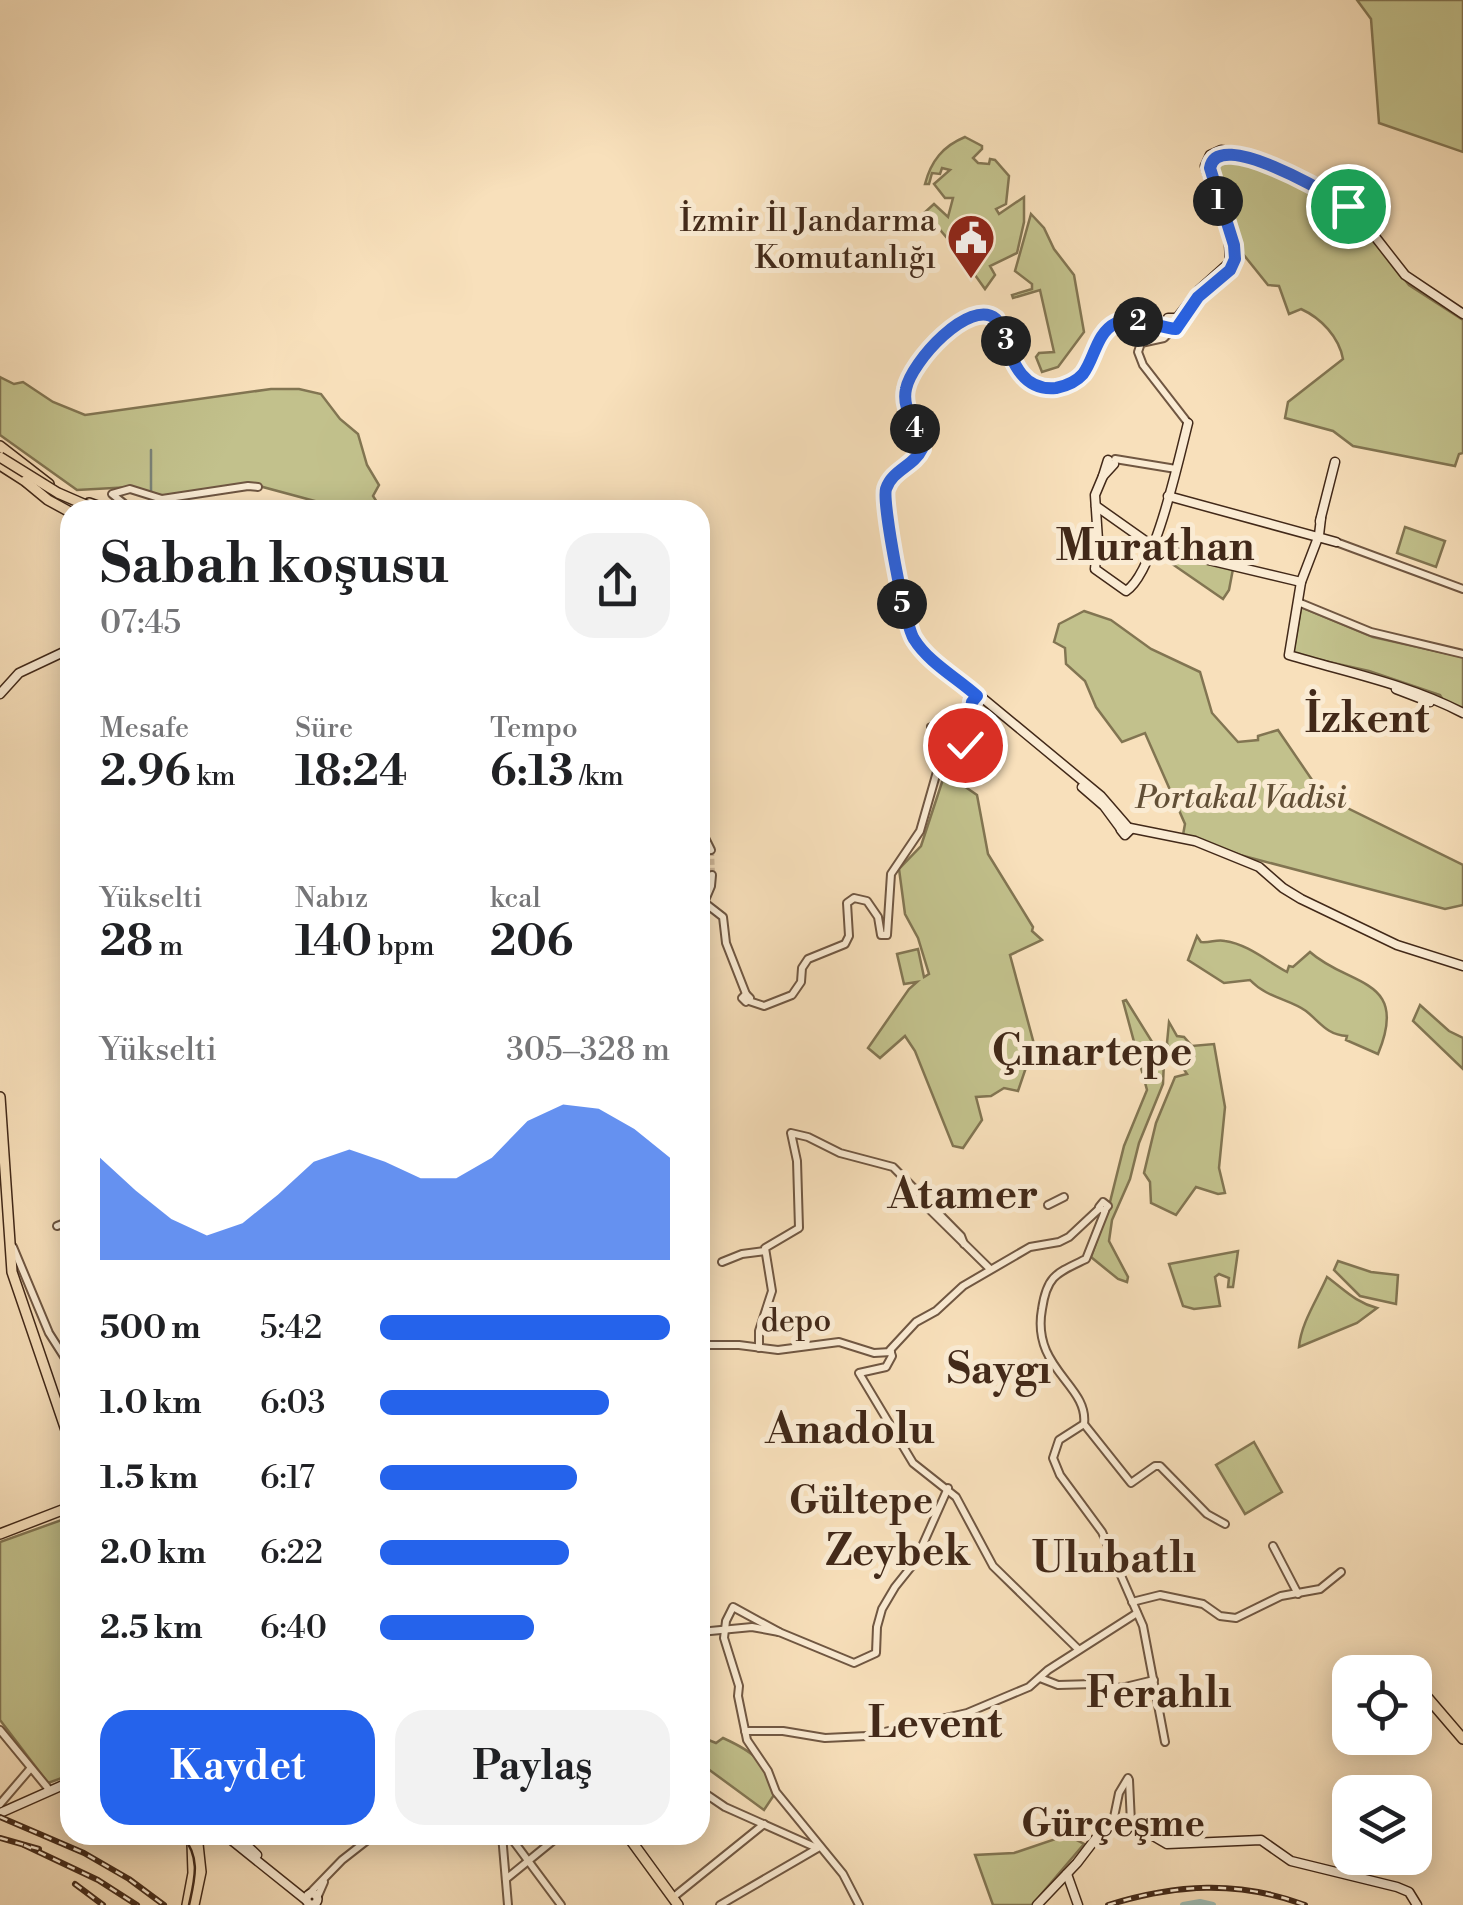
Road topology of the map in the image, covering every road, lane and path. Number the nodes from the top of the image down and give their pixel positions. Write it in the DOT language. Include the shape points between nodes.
graph roads {
  1 [pos="1463,316"];
  2 [pos="1172,324"];
  3 [pos="1017,370"];
  4 [pos="1023,386"];
  5 [pos="1188,422"];
  6 [pos="1,458"];
  7 [pos="1115,461"];
  8 [pos="1335,462"];
  9 [pos="1176,469"];
  10 [pos="14,475"];
  11 [pos="49,484"];
  12 [pos="258,488"];
  13 [pos="61,496"];
  14 [pos="1168,496"];
  15 [pos="67,500"];
  16 [pos="70,500"];
  17 [pos="120,500"];
  18 [pos="1096,506"];
  19 [pos="60,508"];
  20 [pos="60,508"];
  21 [pos="1321,520"];
  22 [pos="1317,537"];
  23 [pos="1334,541"];
  24 [pos="1154,547"];
  25 [pos="893,552"];
  26 [pos="1301,582"];
  27 [pos="1463,590"];
  28 [pos="1298,602"];
  29 [pos="1290,639"];
  30 [pos="60,654"];
  31 [pos="1463,654"];
  32 [pos="0,694"];
  33 [pos="976,699"];
  34 [pos="1463,715"];
  35 [pos="710,846"];
  36 [pos="712,850"];
  37 [pos="712,875"];
  38 [pos="710,882"];
  39 [pos="710,907"];
  40 [pos="1463,966"];
  41 [pos="0,1097"];
  42 [pos="0,1139"];
  43 [pos="2,1186"];
  44 [pos="1064,1198"];
  45 [pos="1048,1205"];
  46 [pos="60,1225"];
  47 [pos="57,1226"];
  48 [pos="11,1247"];
  49 [pos="766,1252"];
  50 [pos="722,1262"];
  51 [pos="990,1269"];
  52 [pos="710,1346"];
  53 [pos="759,1348"];
  54 [pos="60,1351"];
  55 [pos="891,1351"];
  56 [pos="60,1414"];
  57 [pos="60,1424"];
  58 [pos="1084,1424"];
  59 [pos="948,1488"];
  60 [pos="60,1515"];
  61 [pos="1225,1524"];
  62 [pos="0,1536"];
  63 [pos="1273,1546"];
  64 [pos="1342,1572"];
  65 [pos="1298,1594"];
  66 [pos="1132,1602"];
  67 [pos="1137,1613"];
  68 [pos="724,1629"];
  69 [pos="710,1631"];
  70 [pos="779,1632"];
  71 [pos="1078,1649"];
  72 [pos="1038,1678"];
  73 [pos="1154,1680"];
  74 [pos="1432,1699"];
  75 [pos="0,1730"];
  76 [pos="745,1731"];
  77 [pos="1463,1737"];
  78 [pos="1165,1742"];
  79 [pos="30,1769"];
  80 [pos="60,1783"];
  81 [pos="60,1784"];
  82 [pos="47,1787"];
  83 [pos="710,1797"];
  84 [pos="0,1809"];
  85 [pos="1113,1822"];
  86 [pos="761,1823"];
  87 [pos="1131,1823"];
  88 [pos="195,1845"];
  89 [pos="245,1845"];
  90 [pos="363,1845"];
  91 [pos="505,1845"];
  92 [pos="514,1845"];
  93 [pos="548,1845"];
  94 [pos="636,1845"];
  95 [pos="636,1845"];
  96 [pos="818,1847"];
  97 [pos="528,1861"];
  98 [pos="506,1879"];
  99 [pos="1066,1881"];
  100 [pos="676,1898"];
  101 [pos="314,1900"];
  102 [pos="191,1905"];
  103 [pos="508,1905"];
  104 [pos="561,1905"];
  105 [pos="720,1905"];
  106 [pos="860,1905"];
  107 [pos="1038,1905"];
  108 [pos="1077,1905"];
  109 [pos="1417,1905"];
  1 -- 2 [label="main road" via="1403,277 1348,206 1256,160 1214,154 1210,168 1234,261"];
  2 -- 3 [label="main road" via="1115,324 1083,374 1065,386 1033,385"];
  2 -- 5 [label="street" via="1164,338 1141,343 1138,352"];
  2 -- 25 [label="main road" via="1128,316 1112,320 1078,373 1054,385 1024,375 990,311 977,310 944,331 902,388 918,448 882,492"];
  3 -- 4 [label="main road"];
  3 -- 25 [label="main road" via="996,319 983,313 946,334 918,364 905,396 922,449 892,479 885,497"];
  5 -- 9 [label="main road"];
  6 -- 10 [label="main road"];
  6 -- 11 [label="main road"];
  6 -- 11 [label="main road"];
  6 -- 15 [label="main road, bridge"];
  6 -- 19 [label="main road, bridge"];
  7 -- 9 [label="street"];
  7 -- 18 [label="main road" via="1096,491"];
  8 -- 21 [label="main road"];
  9 -- 14 [label="main road"];
  10 -- 13 [label="main road"];
  10 -- 20 [label="main road"];
  11 -- 13 [label="main road"];
  12 -- 17 [label="street" via="162,499 130,488 112,494"];
  13 -- 16 [label="main road"];
  14 -- 22 [label="main road"];
  14 -- 24 [label="main road"];
  18 -- 24 [label="main road"];
  18 -- 24 [label="main road" via="1095,570 1120,589 1130,590"];
  21 -- 22 [label="main road"];
  21 -- 23 [label="main road"];
  22 -- 23 [label="main road"];
  22 -- 26 [label="main road"];
  23 -- 27 [label="street"];
  24 -- 26 [label="main road"];
  25 -- 33 [label="main road" via="899,613 909,640"];
  26 -- 28 [label="main road"];
  28 -- 29 [label="main road"];
  28 -- 31 [label="street" via="1371,632"];
  29 -- 34 [label="main road" via="1290,656 1388,681"];
  29 -- 34 [label="main road" via="1288,660 1366,679"];
  30 -- 32 [label="main road" via="18,673"];
  33 -- 39 [label="street" via="966,744 939,724 931,727 938,768 920,831 891,874 887,935 881,935 867,901 851,900 844,944 808,960 792,996 764,1006 748,997 726,943 724,917"];
  33 -- 40 [label="main road" via="1126,829 1195,841 1259,867 1301,899 1393,944"];
  35 -- 36 [label="street"];
  37 -- 38 [label="street"];
  41 -- 48 [label="main road"];
  42 -- 43 [label="main road"];
  43 -- 57 [label="main road" via="12,1287"];
  44 -- 45 [label="street"];
  46 -- 47 [label="street"];
  48 -- 54 [label="street"];
  48 -- 56 [label="main road" via="18,1298"];
  49 -- 50 [label="street"];
  49 -- 51 [label="street" via="799,1228 790,1134 893,1167"];
  49 -- 53 [label="street" via="772,1291"];
  51 -- 55 [label="street" via="916,1322"];
  51 -- 58 [label="street" via="1030,1247 1070,1237 1104,1207 1086,1259 1047,1285 1039,1328 1046,1356 1080,1402"];
  52 -- 53 [label="street, depo"];
  53 -- 55 [label="street, depo" via="839,1342"];
  55 -- 59 [label="street" via="886,1367 859,1373 913,1463"];
  58 -- 61 [label="street" via="1131,1483 1160,1466"];
  58 -- 66 [label="street" via="1059,1440 1053,1458 1102,1532"];
  59 -- 70 [label="street" via="915,1562 882,1609 876,1653 854,1663"];
  59 -- 71 [label="street" via="993,1566"];
  60 -- 62 [label="main road"];
  63 -- 65 [label="street"];
  64 -- 65 [label="street"];
  65 -- 66 [label="street" via="1236,1618 1160,1595"];
  66 -- 67 [label="street"];
  67 -- 71 [label="street"];
  67 -- 73 [label="street"];
  68 -- 69 [label="street"];
  68 -- 70 [label="street"];
  68 -- 70 [label="street" via="732,1607"];
  68 -- 76 [label="street"];
  71 -- 72 [label="street"];
  72 -- 73 [label="street" via="1121,1688"];
  72 -- 76 [label="street" via="966,1713 867,1736"];
  73 -- 78 [label="street"];
  74 -- 77 [label="main road"];
  75 -- 79 [label="street"];
  76 -- 96 [label="street" via="776,1792"];
  79 -- 82 [label="street"];
  79 -- 84 [label="street"];
  80 -- 82 [label="main road"];
  81 -- 84 [label="main road"];
  82 -- 84 [label="main road"];
  83 -- 86 [label="street"];
  85 -- 87 [label="main road"];
  85 -- 87 [label="street" via="1128,1778"];
  85 -- 99 [label="main road"];
  86 -- 96 [label="street"];
  86 -- 100 [label="street"];
  87 -- 109 [label="main road" via="1167,1844 1261,1840 1291,1861 1409,1892"];
  88 -- 102 [label="main road"];
  89 -- 101 [label="main road"];
  90 -- 101 [label="street" via="327,1876"];
  91 -- 98 [label="street"];
  92 -- 97 [label="street"];
  93 -- 97 [label="street"];
  94 -- 100 [label="main road"];
  95 -- 100 [label="main road"];
  96 -- 105 [label="street"];
  96 -- 106 [label="street"];
  97 -- 98 [label="street"];
  97 -- 104 [label="street"];
  98 -- 103 [label="street"];
  99 -- 107 [label="main road"];
  99 -- 108 [label="main road"];
}
